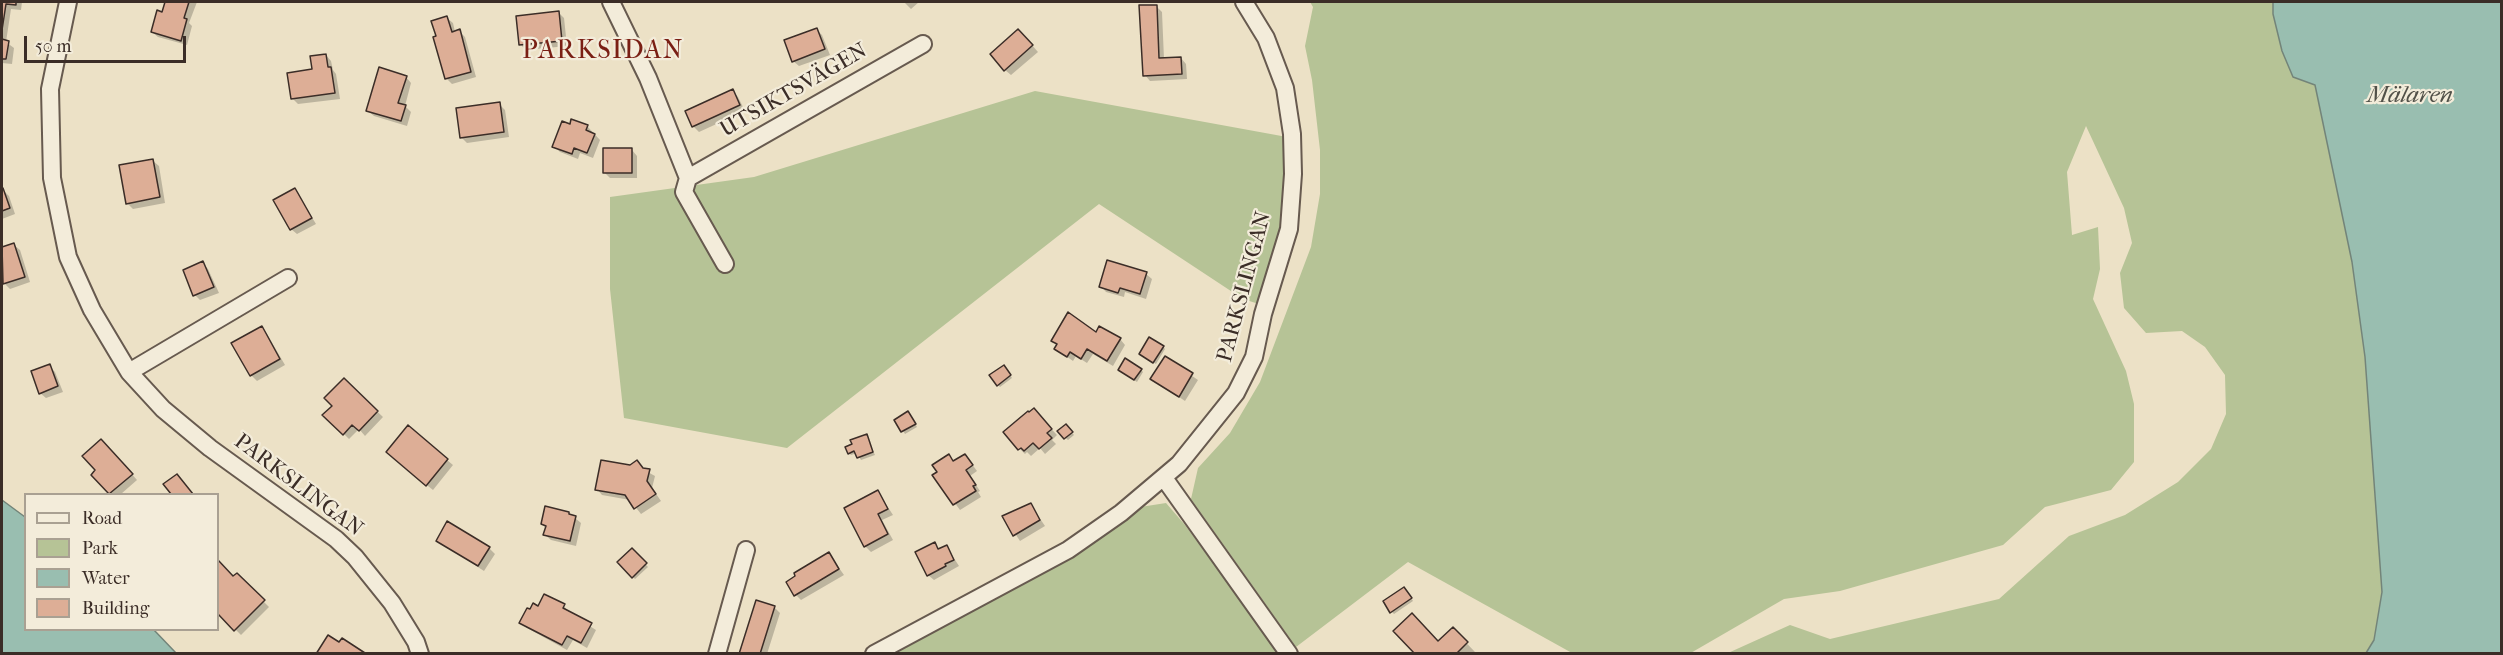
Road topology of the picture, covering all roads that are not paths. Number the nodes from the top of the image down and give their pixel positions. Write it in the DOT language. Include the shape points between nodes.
graph roads {
  1 [pos="68,2"];
  2 [pos="611,2"];
  3 [pos="1244,2"];
  4 [pos="923,44"];
  5 [pos="688,178"];
  6 [pos="725,264"];
  7 [pos="288,278"];
  8 [pos="129,372"];
  9 [pos="1164,478"];
  10 [pos="746,550"];
  11 [pos="420,654"];
  12 [pos="717,654"];
  13 [pos="874,654"];
  14 [pos="1289,654"];
  1 -- 8 [label="street, PARKSLINGAN" via="50,88 54,189 68,257 92,310"];
  2 -- 5 [label="street" via="648,78"];
  3 -- 9 [label="street, PARKSLINGAN" via="1266,38 1285,88 1292,134 1289,229 1254,357 1236,393"];
  4 -- 5 [label="street, UTSIKTSVÄGEN"];
  5 -- 6 [label="street" via="684,192"];
  7 -- 8 [label="street"];
  8 -- 11 [label="street, PARKSLINGAN" via="164,409 210,448 355,557 392,603"];
  9 -- 13 [label="street, PARKSLINGAN" via="1068,550"];
  9 -- 14 [label="street"];
  10 -- 12 [label="street"];
}
